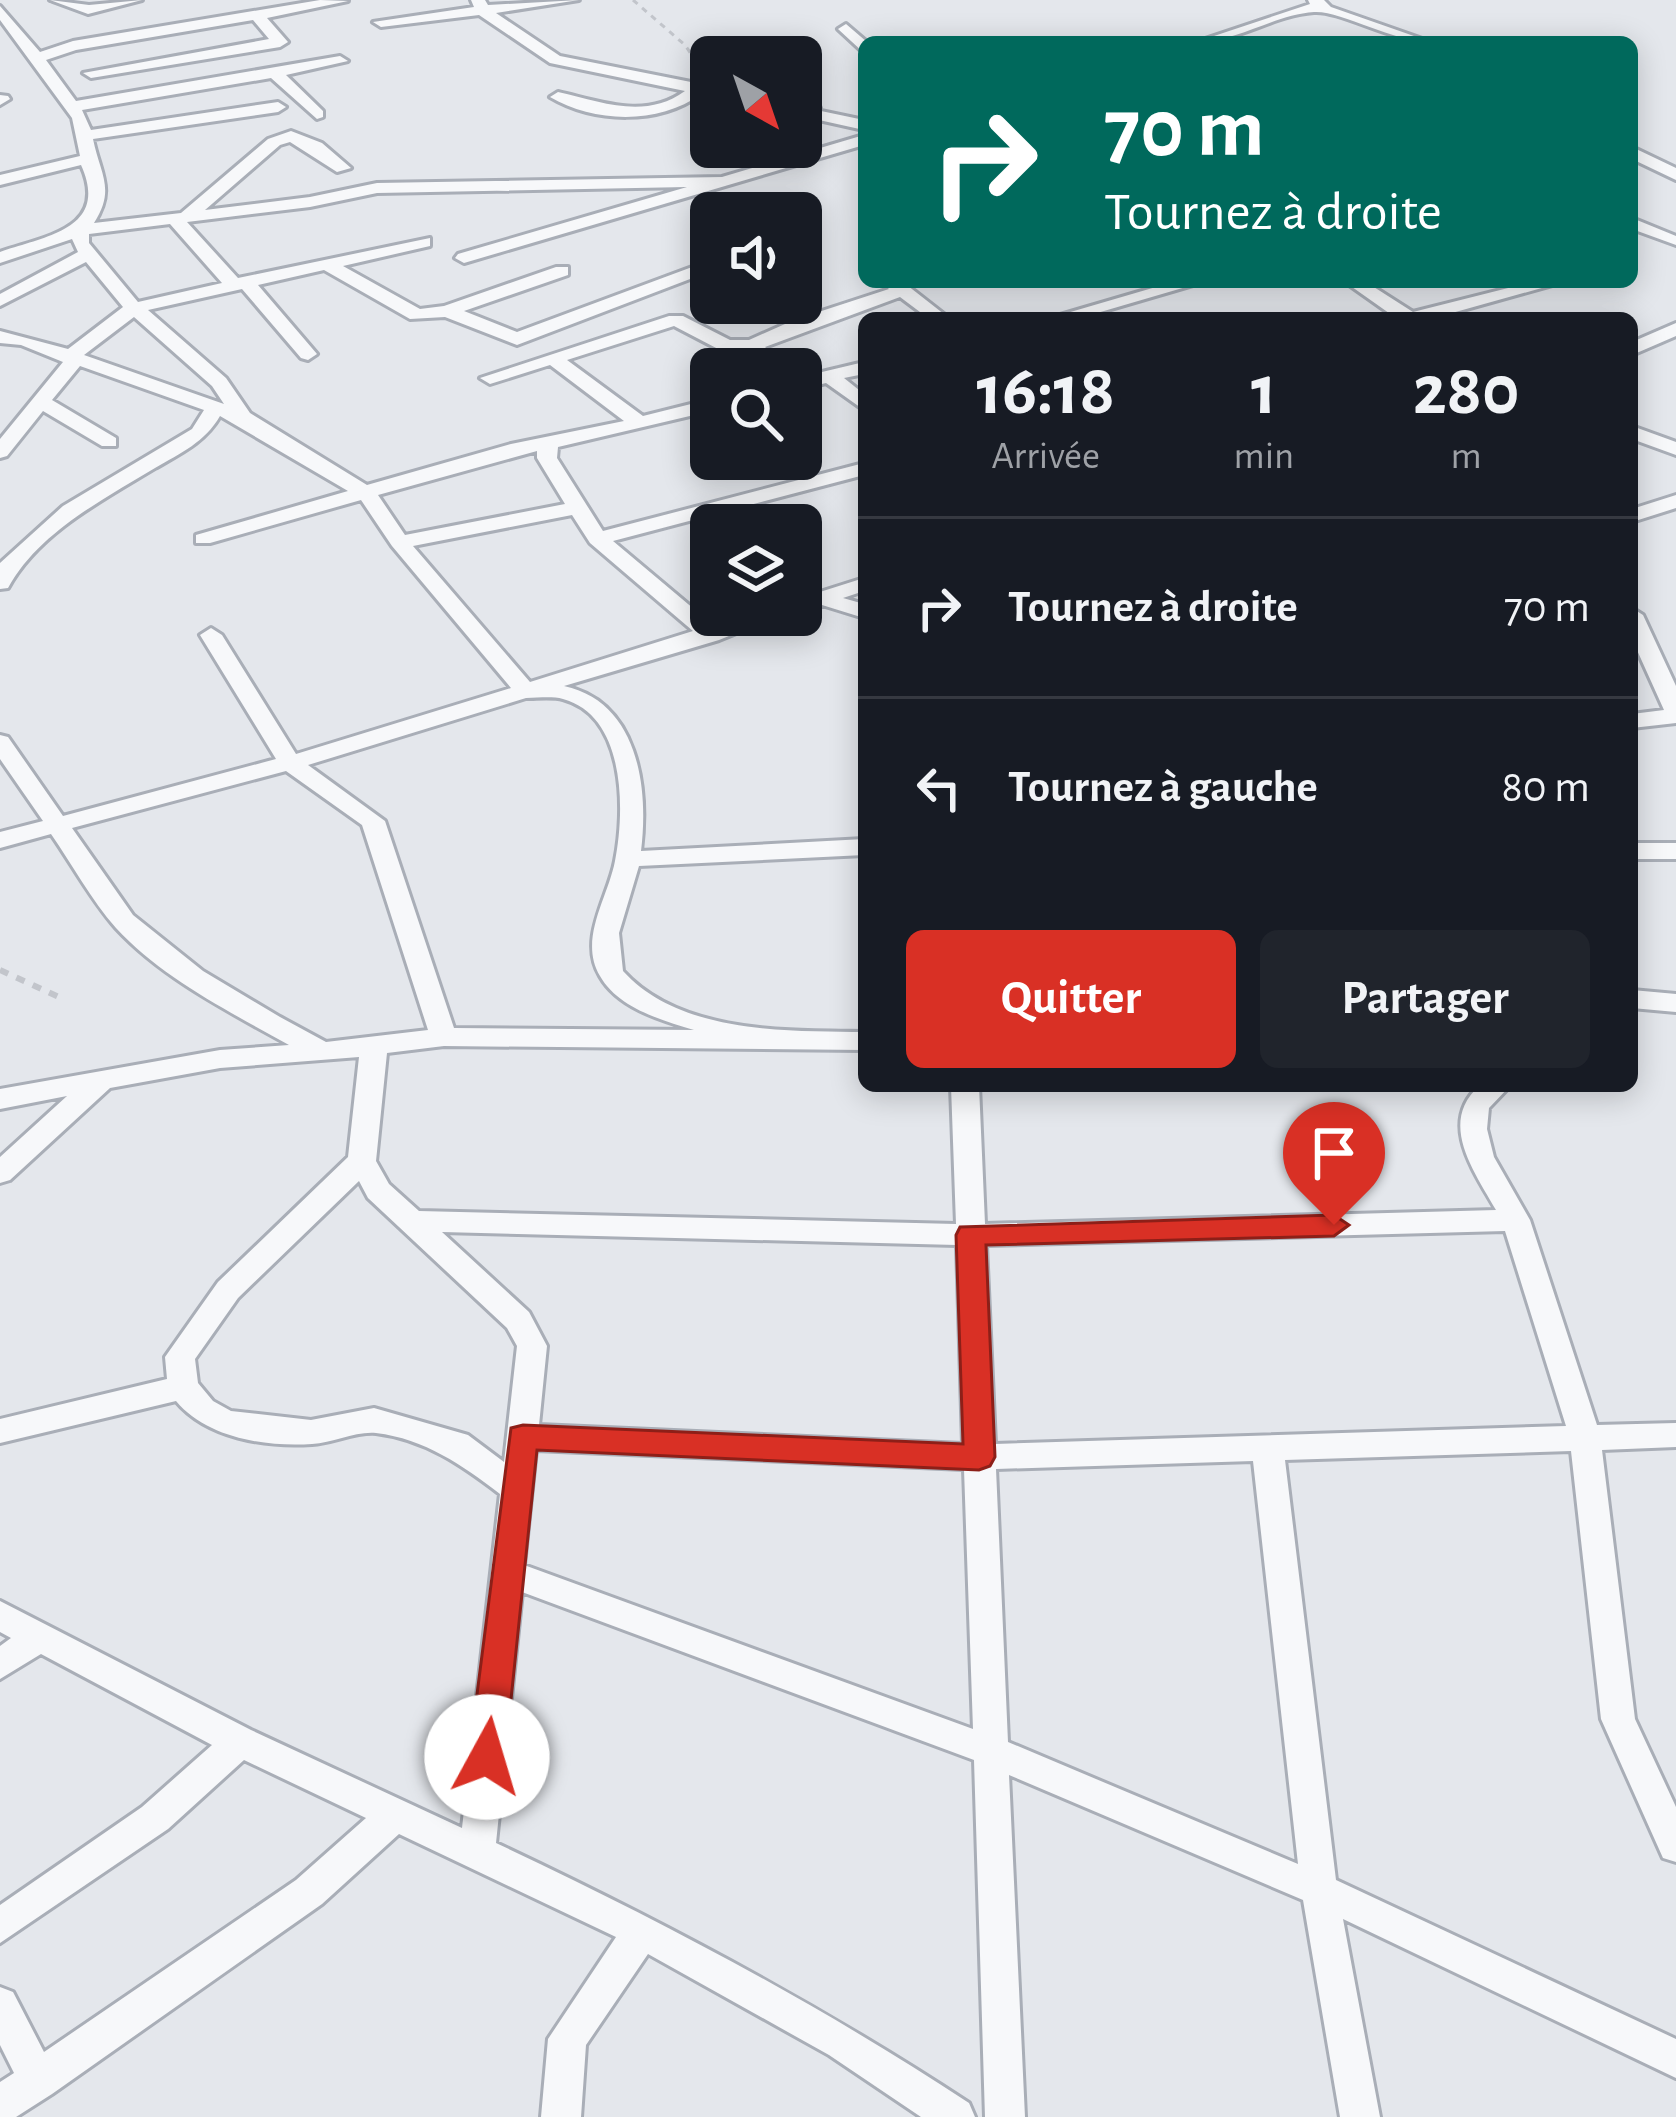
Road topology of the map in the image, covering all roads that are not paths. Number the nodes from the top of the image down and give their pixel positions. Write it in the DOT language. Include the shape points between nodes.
graph roads {
  1 [pos="57,0"];
  2 [pos="135,0"];
  3 [pos="572,0"];
  4 [pos="341,1"];
  5 [pos="1316,3"];
  6 [pos="481,6"];
  7 [pos="0,10"];
  8 [pos="257,16"];
  9 [pos="381,22"];
  10 [pos="1377,27"];
  11 [pos="846,29"];
  12 [pos="1221,36"];
  13 [pos="1358,36"];
  14 [pos="1405,36"];
  15 [pos="858,42"];
  16 [pos="37,58"];
  17 [pos="340,61"];
  18 [pos="91,73"];
  19 [pos="275,73"];
  20 [pos="690,83"];
  21 [pos="690,96"];
  22 [pos="558,97"];
  23 [pos="71,106"];
  24 [pos="278,107"];
  25 [pos="317,114"];
  26 [pos="822,116"];
  27 [pos="858,124"];
  28 [pos="87,135"];
  29 [pos="858,142"];
  30 [pos="1638,155"];
  31 [pos="90,158"];
  32 [pos="343,168"];
  33 [pos="1676,176"];
  34 [pos="0,180"];
  35 [pos="719,181"];
  36 [pos="180,217"];
  37 [pos="1638,225"];
  38 [pos="81,230"];
  39 [pos="1675,237"];
  40 [pos="424,242"];
  41 [pos="88,254"];
  42 [pos="0,257"];
  43 [pos="464,258"];
  44 [pos="328,265"];
  45 [pos="562,272"];
  46 [pos="690,273"];
  47 [pos="239,282"];
  48 [pos="891,288"];
  49 [pos="899,288"];
  50 [pos="1172,288"];
  51 [pos="1363,288"];
  52 [pos="1529,288"];
  53 [pos="0,301"];
  54 [pos="134,308"];
  55 [pos="447,311"];
  56 [pos="932,312"];
  57 [pos="1082,312"];
  58 [pos="1401,312"];
  59 [pos="1434,312"];
  60 [pos="1676,328"];
  61 [pos="0,337"];
  62 [pos="24,340"];
  63 [pos="752,346"];
  64 [pos="1638,346"];
  65 [pos="754,348"];
  66 [pos="0,353"];
  67 [pos="308,354"];
  68 [pos="71,359"];
  69 [pos="555,360"];
  70 [pos="858,369"];
  71 [pos="829,376"];
  72 [pos="490,378"];
  73 [pos="822,378"];
  74 [pos="858,399"];
  75 [pos="43,403"];
  76 [pos="214,409"];
  77 [pos="690,410"];
  78 [pos="242,417"];
  79 [pos="640,423"];
  80 [pos="1638,434"];
  81 [pos="109,442"];
  82 [pos="548,443"];
  83 [pos="1676,449"];
  84 [pos="0,452"];
  85 [pos="858,472"];
  86 [pos="367,494"];
  87 [pos="1676,501"];
  88 [pos="576,508"];
  89 [pos="1638,514"];
  90 [pos="203,538"];
  91 [pos="597,539"];
  92 [pos="399,542"];
  93 [pos="2,574"];
  94 [pos="858,586"];
  95 [pos="822,597"];
  96 [pos="822,603"];
  97 [pos="858,610"];
  98 [pos="690,617"];
  99 [pos="1638,628"];
  100 [pos="211,635"];
  101 [pos="708,636"];
  102 [pos="526,691"];
  103 [pos="1676,714"];
  104 [pos="1638,720"];
  105 [pos="0,742"];
  106 [pos="290,764"];
  107 [pos="58,825"];
  108 [pos="0,840"];
  109 [pos="858,847"];
  110 [pos="1638,851"];
  111 [pos="1676,851"];
  112 [pos="628,859"];
  113 [pos="1638,1000"];
  114 [pos="1676,1003"];
  115 [pos="444,1037"];
  116 [pos="753,1040"];
  117 [pos="858,1040"];
  118 [pos="374,1045"];
  119 [pos="322,1052"];
  120 [pos="105,1078"];
  121 [pos="964,1092"];
  122 [pos="1489,1092"];
  123 [pos="0,1099"];
  124 [pos="362,1161"];
  125 [pos="0,1173"];
  126 [pos="1516,1220"];
  127 [pos="412,1221"];
  128 [pos="970,1235"];
  129 [pos="183,1387"];
  130 [pos="0,1431"];
  131 [pos="1676,1435"];
  132 [pos="523,1437"];
  133 [pos="1585,1437"];
  134 [pos="1268,1450"];
  135 [pos="979,1457"];
  136 [pos="517,1489"];
  137 [pos="508,1573"];
  138 [pos="0,1615"];
  139 [pos="38,1638"];
  140 [pos="0,1664"];
  141 [pos="240,1742"];
  142 [pos="991,1751"];
  143 [pos="396,1814"];
  144 [pos="1676,1846"];
  145 [pos="477,1850"];
  146 [pos="1319,1890"];
  147 [pos="0,1926"];
  148 [pos="642,1932"];
  149 [pos="0,2005"];
  150 [pos="1676,2059"];
  151 [pos="38,2081"];
  152 [pos="0,2105"];
  153 [pos="561,2117"];
  154 [pos="955,2117"];
  155 [pos="1005,2117"];
  156 [pos="1360,2117"];
  1 -- 2 [label="street" via="88,10"];
  3 -- 6 [label="street"];
  4 -- 8 [label="street"];
  5 -- 10 [label="street"];
  5 -- 12 [label="street"];
  6 -- 9 [label="street"];
  6 -- 20 [label="street" via="564,63"];
  7 -- 16 [label="street"];
  8 -- 16 [label="street"];
  8 -- 18 [label="street" via="280,43"];
  10 -- 13 [label="street"];
  10 -- 14 [label="street"];
  11 -- 15 [label="street"];
  16 -- 23 [label="street"];
  17 -- 19 [label="street"];
  19 -- 23 [label="street"];
  19 -- 25 [label="street"];
  21 -- 22 [label="street" via="646,116"];
  23 -- 28 [label="street"];
  24 -- 28 [label="street"];
  26 -- 27 [label="street"];
  28 -- 31 [label="street"];
  29 -- 35 [label="street"];
  30 -- 33 [label="street"];
  31 -- 34 [label="street"];
  31 -- 38 [label="street" via="99,185"];
  32 -- 36 [label="street" via="298,136 274,142"];
  35 -- 36 [label="street" via="376,188"];
  35 -- 43 [label="street"];
  36 -- 38 [label="street"];
  36 -- 47 [label="street"];
  37 -- 39 [label="street"];
  38 -- 41 [label="street"];
  38 -- 42 [label="street"];
  40 -- 44 [label="street"];
  41 -- 53 [label="street"];
  41 -- 54 [label="street"];
  44 -- 47 [label="street"];
  44 -- 55 [label="street" via="410,314"];
  45 -- 55 [label="street"];
  46 -- 55 [label="street" via="517,339"];
  47 -- 54 [label="street"];
  47 -- 67 [label="street"];
  48 -- 63 [label="street"];
  49 -- 56 [label="street"];
  50 -- 57 [label="street"];
  51 -- 58 [label="street"];
  52 -- 59 [label="street"];
  54 -- 68 [label="street"];
  54 -- 78 [label="street" via="219,382"];
  60 -- 64 [label="street"];
  61 -- 62 [label="street"];
  62 -- 66 [label="street"];
  62 -- 68 [label="street"];
  63 -- 65 [label="street"];
  63 -- 69 [label="street" via="727,346 676,320"];
  68 -- 75 [label="street"];
  68 -- 76 [label="street"];
  69 -- 72 [label="street"];
  69 -- 79 [label="street"];
  70 -- 71 [label="street"];
  71 -- 73 [label="street"];
  71 -- 74 [label="street"];
  75 -- 81 [label="street"];
  75 -- 84 [label="street"];
  76 -- 78 [label="street"];
  76 -- 93 [label="street" via="200,433 70,510"];
  77 -- 79 [label="street"];
  78 -- 86 [label="street"];
  79 -- 82 [label="street"];
  80 -- 83 [label="street"];
  82 -- 86 [label="street"];
  82 -- 88 [label="street" via="547,458"];
  85 -- 91 [label="street"];
  86 -- 90 [label="street"];
  86 -- 92 [label="street"];
  87 -- 89 [label="street"];
  88 -- 91 [label="street"];
  88 -- 92 [label="street"];
  91 -- 98 [label="street"];
  92 -- 102 [label="street"];
  94 -- 95 [label="street"];
  96 -- 97 [label="street"];
  99 -- 103 [label="street"];
  100 -- 106 [label="street"];
  101 -- 102 [label="street"];
  102 -- 106 [label="street"];
  102 -- 112 [label="street" via="573,695 602,715 633,788"];
  103 -- 104 [label="street"];
  105 -- 107 [label="street"];
  106 -- 107 [label="street"];
  106 -- 115 [label="street" via="374,820"];
  107 -- 108 [label="street"];
  107 -- 119 [label="street" via="145,941"];
  109 -- 112 [label="street"];
  110 -- 111 [label="street"];
  112 -- 116 [label="street" via="604,954 610,973 631,996"];
  113 -- 114 [label="street"];
  115 -- 116 [label="street"];
  115 -- 118 [label="street"];
  116 -- 117 [label="street"];
  118 -- 119 [label="street"];
  118 -- 124 [label="street"];
  119 -- 120 [label="street"];
  120 -- 123 [label="street"];
  120 -- 125 [label="street"];
  121 -- 128 [label="street"];
  122 -- 126 [label="street" via="1475,1105 1472,1129"];
  124 -- 127 [label="street" via="378,1191"];
  124 -- 129 [label="street" via="228,1290 180,1358"];
  126 -- 128 [label="street"];
  126 -- 133 [label="street"];
  127 -- 128 [label="street"];
  127 -- 132 [label="street" via="529,1332"];
  128 -- 135 [label="street"];
  129 -- 130 [label="street"];
  129 -- 136 [label="street" via="225,1423 310,1432 374,1420 457,1444"];
  131 -- 133 [label="street"];
  132 -- 135 [label="street"];
  132 -- 136 [label="street"];
  133 -- 134 [label="street"];
  133 -- 144 [label="street" via="1618,1719"];
  134 -- 135 [label="street"];
  134 -- 146 [label="street"];
  135 -- 142 [label="street"];
  136 -- 137 [label="street"];
  137 -- 142 [label="street"];
  137 -- 145 [label="street"];
  138 -- 139 [label="street"];
  139 -- 140 [label="street"];
  139 -- 141 [label="street"];
  141 -- 143 [label="street"];
  141 -- 147 [label="street" via="155,1818"];
  142 -- 146 [label="street"];
  142 -- 155 [label="street"];
  143 -- 145 [label="street"];
  143 -- 151 [label="street" via="309,1892"];
  145 -- 148 [label="street"];
  146 -- 150 [label="street"];
  146 -- 156 [label="street"];
  148 -- 153 [label="street" via="567,2039"];
  148 -- 154 [label="street" via="895,2073"];
  149 -- 151 [label="street"];
  151 -- 152 [label="street"];
}
